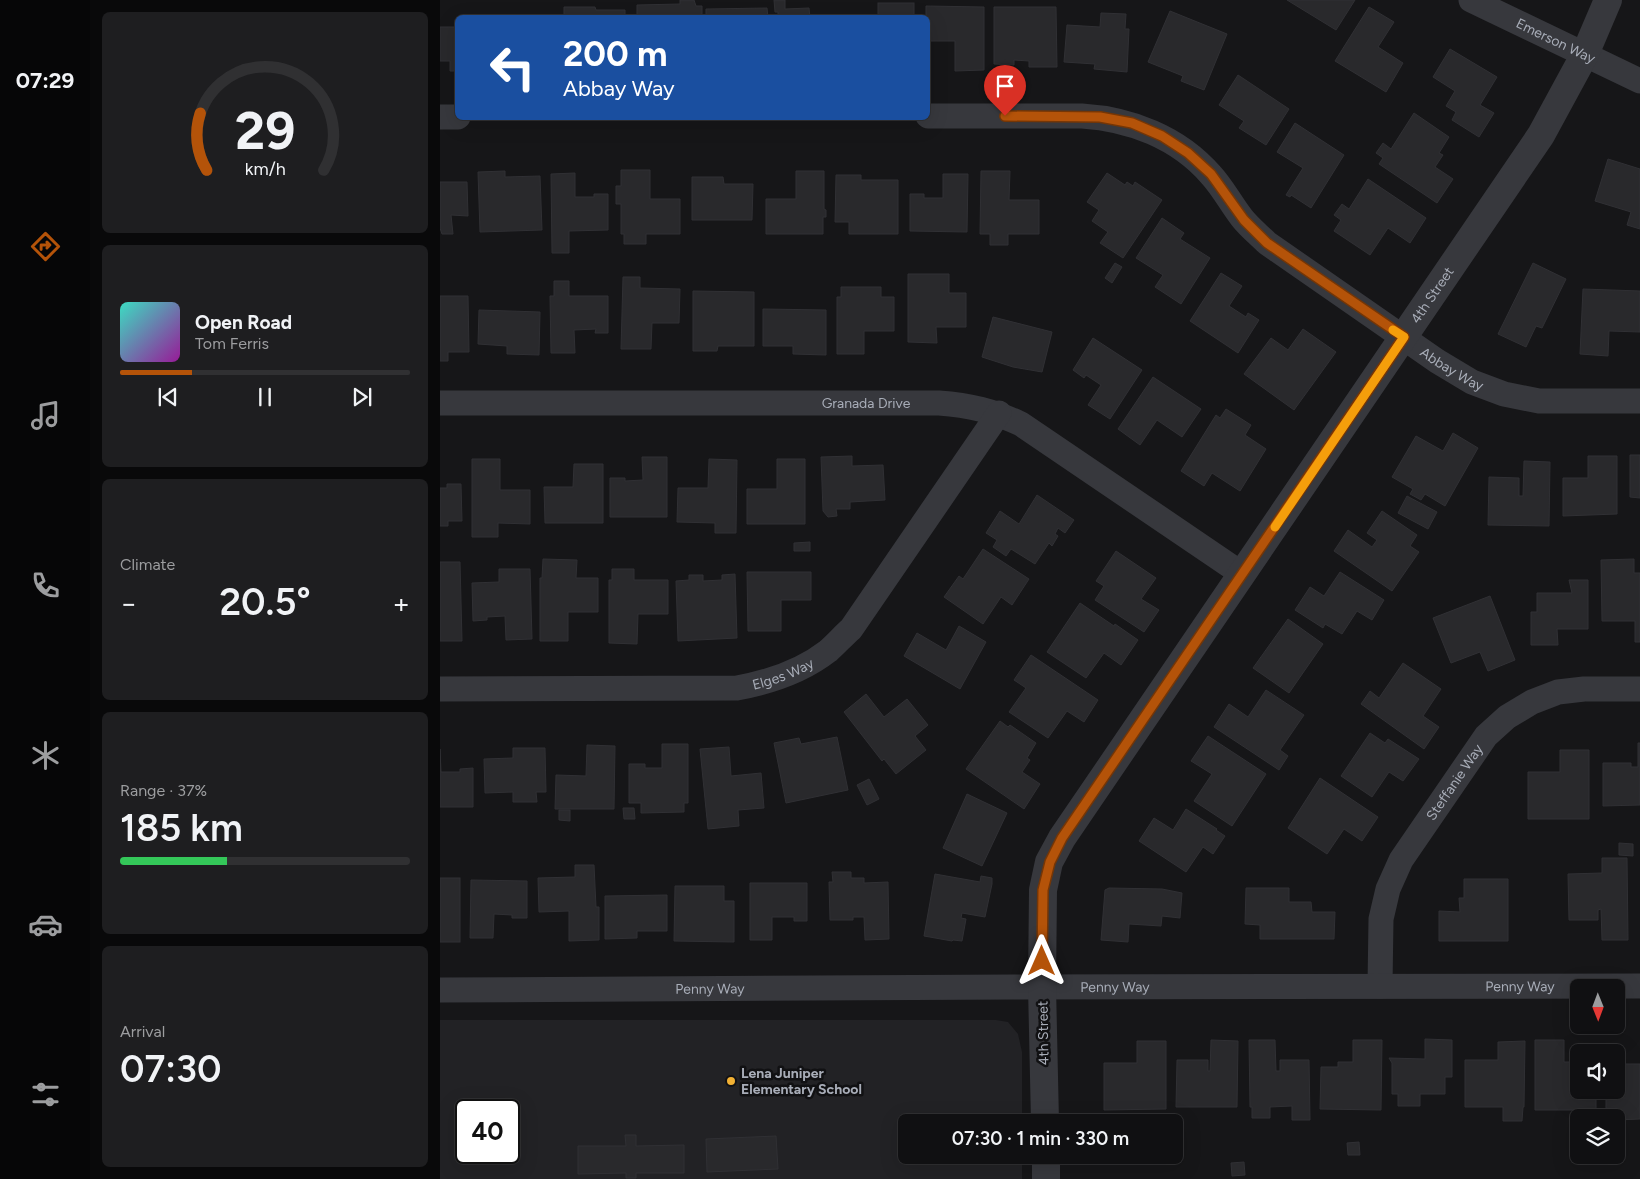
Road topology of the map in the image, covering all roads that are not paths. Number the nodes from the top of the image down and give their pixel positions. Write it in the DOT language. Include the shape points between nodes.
graph roads {
  1 [pos="1471,0"];
  2 [pos="1608,0"];
  3 [pos="1585,54"];
  4 [pos="1640,81"];
  5 [pos="930,116"];
  6 [pos="440,117"];
  7 [pos="455,117"];
  8 [pos="1404,337"];
  9 [pos="1640,401"];
  10 [pos="440,403"];
  11 [pos="999,413"];
  12 [pos="1242,574"];
  13 [pos="1640,688"];
  14 [pos="440,689"];
  15 [pos="1042,986"];
  16 [pos="1380,986"];
  17 [pos="1640,986"];
  18 [pos="440,990"];
  19 [pos="1045,1114"];
  20 [pos="1046,1164"];
  21 [pos="1046,1179"];
  1 -- 3 [label="street, Emerson Way"];
  2 -- 3 [label="street, 4th Street"];
  3 -- 4 [label="street, Emerson Way"];
  3 -- 8 [label="street, 4th Street" via="1541,135"];
  5 -- 8 [label="street, Abbay Way" via="1100,117 1132,123 1162,136 1211,174 1244,220 1267,243"];
  6 -- 7 [label="street"];
  8 -- 9 [label="street, Abbay Way" via="1472,382 1504,394 1539,401"];
  8 -- 12 [label="street, 4th Street"];
  10 -- 11 [label="street, Granada Drive" via="939,403 967,405"];
  11 -- 12 [label="street, Granada Drive" via="1021,424"];
  11 -- 14 [label="street, Elges Way" via="851,629 828,651 800,669 768,682 737,688"];
  12 -- 15 [label="street, 4th Street" via="1062,838 1050,862 1043,890"];
  13 -- 16 [label="street, Steffanie Way" via="1558,692 1507,717 1486,736 1401,860 1388,889 1381,919"];
  15 -- 16 [label="street, Penny Way"];
  15 -- 18 [label="street, Penny Way"];
  15 -- 19 [label="street, 4th Street"];
  16 -- 17 [label="street, Penny Way"];
  20 -- 21 [label="street"];
}
